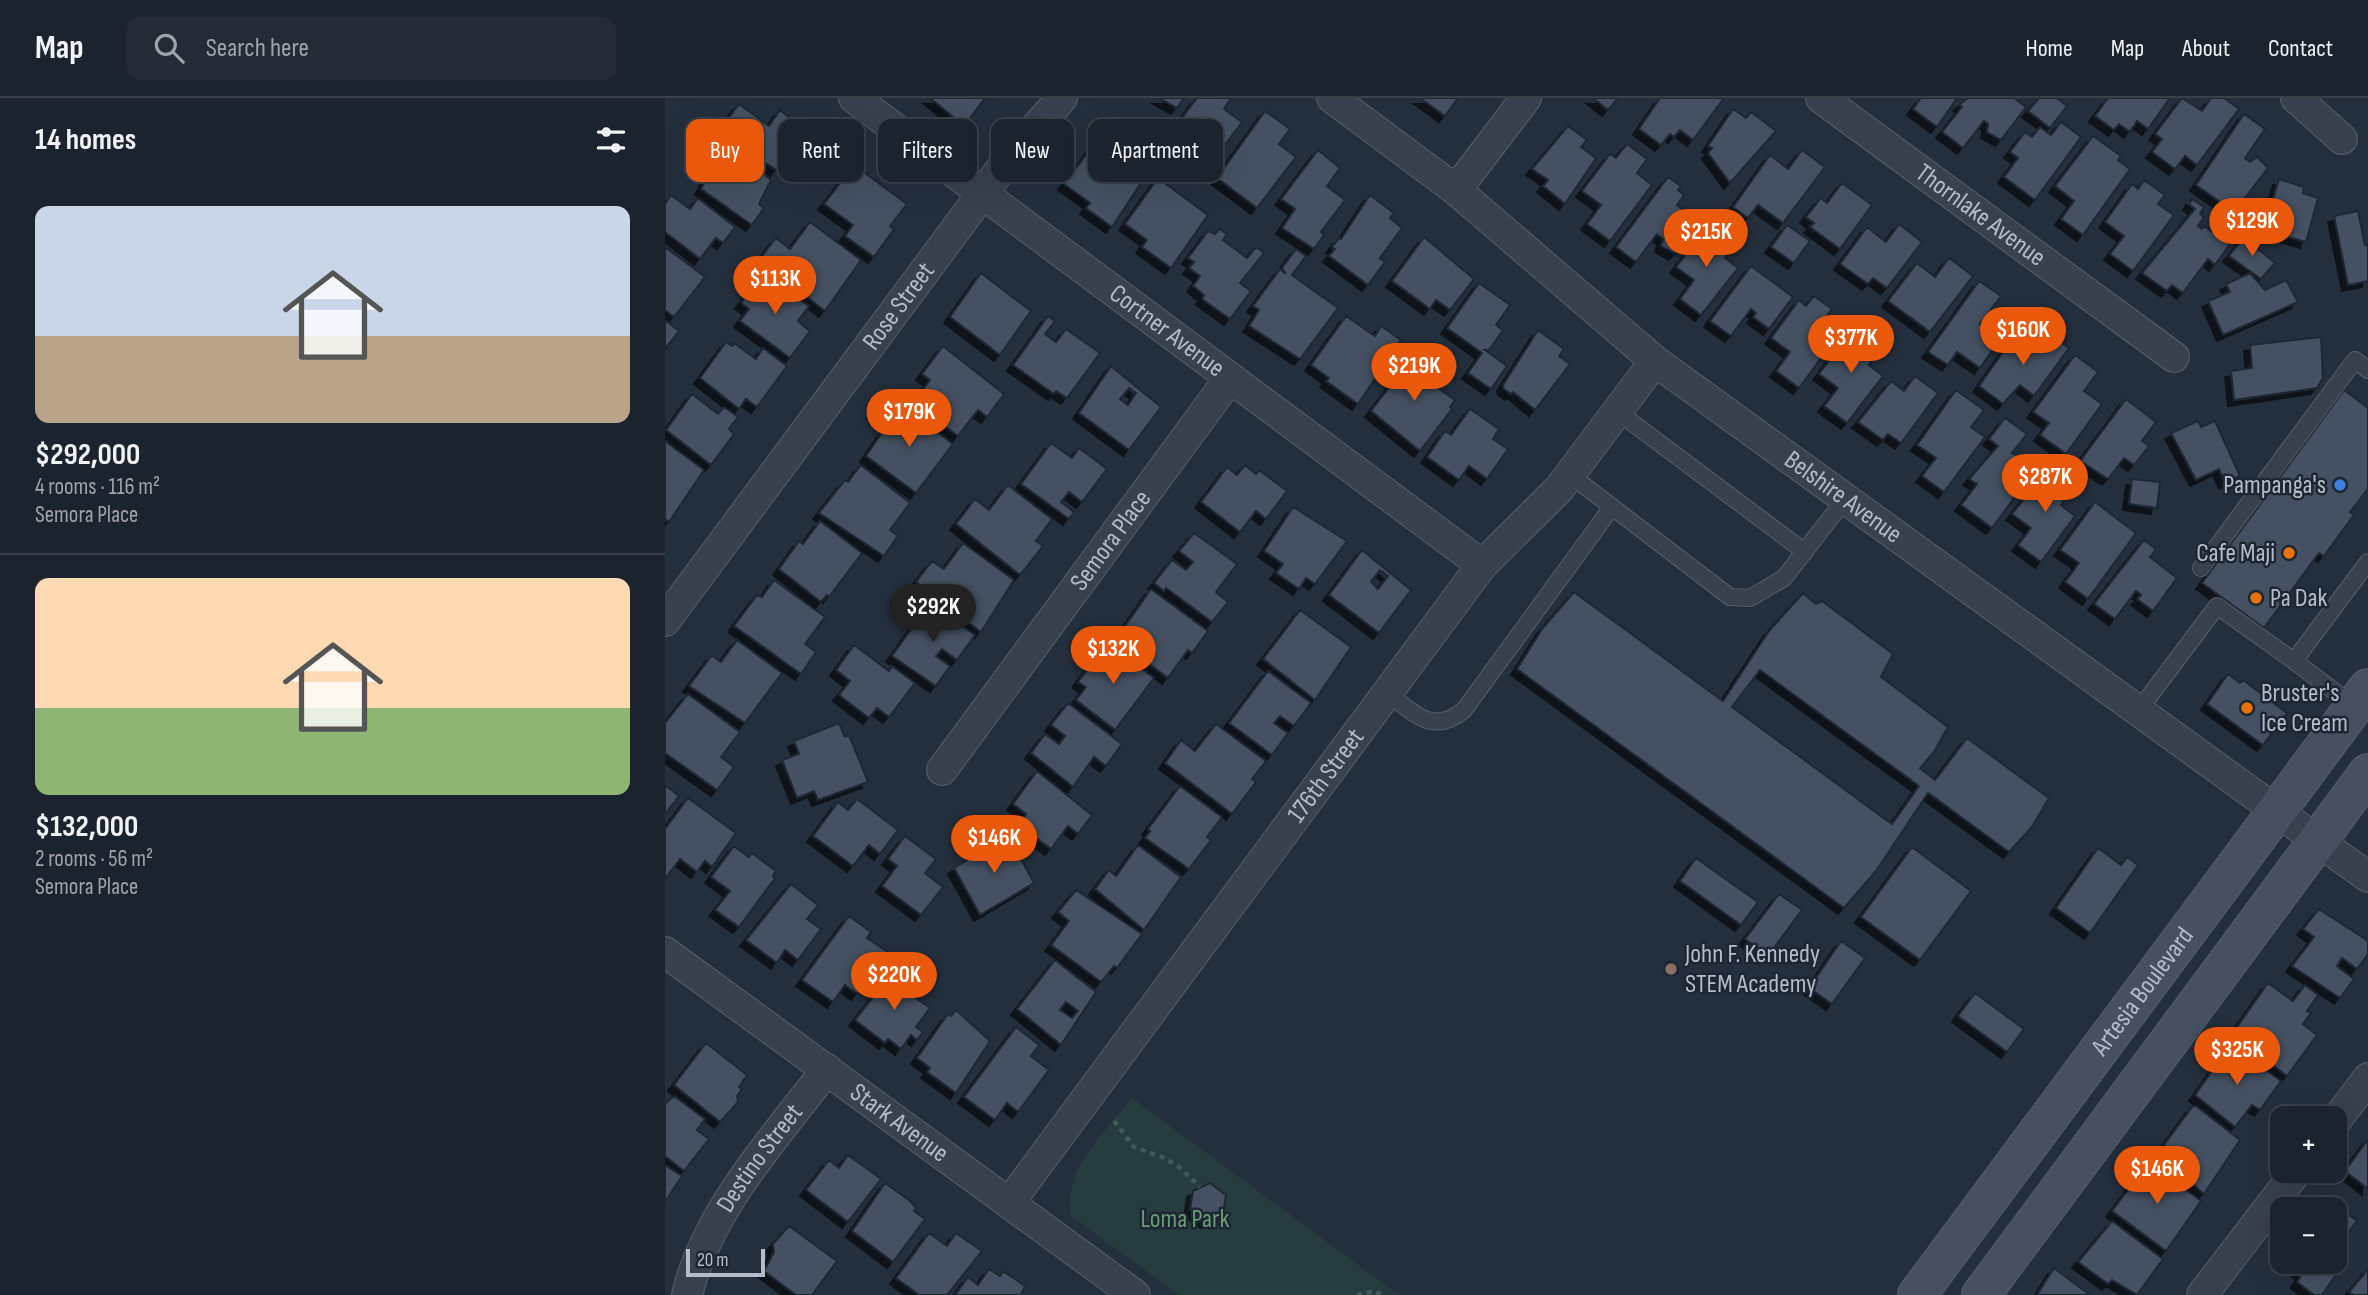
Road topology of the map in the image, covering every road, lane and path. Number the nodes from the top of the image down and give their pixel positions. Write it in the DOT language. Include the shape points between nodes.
graph roads {
  1 [pos="853,98"];
  2 [pos="1062,98"];
  3 [pos="1332,98"];
  4 [pos="1526,98"];
  5 [pos="1821,98"];
  6 [pos="2297,98"];
  7 [pos="2342,139"];
  8 [pos="1456,190"];
  9 [pos="982,194"];
  10 [pos="2174,357"];
  11 [pos="1655,361"];
  12 [pos="2368,370"];
  13 [pos="1230,378"];
  14 [pos="1618,412"];
  15 [pos="1569,474"];
  16 [pos="1846,498"];
  17 [pos="1612,507"];
  18 [pos="1805,552"];
  19 [pos="2368,562"];
  20 [pos="1482,565"];
  21 [pos="2201,568"];
  22 [pos="665,621"];
  23 [pos="2294,662"];
  24 [pos="1387,693"];
  25 [pos="2361,697"];
  26 [pos="2140,710"];
  27 [pos="942,770"];
  28 [pos="2368,773"];
  29 [pos="2277,810"];
  30 [pos="2318,840"];
  31 [pos="2368,877"];
  32 [pos="665,952"];
  33 [pos="827,1069"];
  34 [pos="2368,1078"];
  35 [pos="2347,1106"];
  36 [pos="1114,1121"];
  37 [pos="2288,1183"];
  38 [pos="1200,1187"];
  39 [pos="1009,1203"];
  40 [pos="2208,1293"];
  41 [pos="687,1295"];
  42 [pos="1135,1295"];
  43 [pos="1357,1295"];
  44 [pos="1382,1295"];
  45 [pos="1917,1295"];
  46 [pos="1981,1295"];
  1 -- 9 [label="street, Cortner Avenue"];
  2 -- 9 [label="street, Rose Street"];
  3 -- 8 [label="street, Belshire Avenue"];
  4 -- 8 [label="street"];
  5 -- 10 [label="street, Thornlake Avenue"];
  6 -- 7 [label="street"];
  8 -- 11 [label="street, Belshire Avenue"];
  9 -- 13 [label="street, Cortner Avenue"];
  9 -- 22 [label="street, Rose Street"];
  11 -- 14 [label="street, 176th Street"];
  11 -- 16 [label="street, Belshire Avenue"];
  12 -- 21 [label="lane" via="2355,360"];
  13 -- 20 [label="street, Cortner Avenue"];
  13 -- 27 [label="street, Semora Place"];
  14 -- 15 [label="street, 176th Street"];
  14 -- 18 [label="lane"];
  15 -- 17 [label="lane"];
  15 -- 20 [label="street, 176th Street"];
  16 -- 18 [label="lane"];
  16 -- 26 [label="street, Belshire Avenue"];
  17 -- 18 [label="lane" via="1730,597 1751,598 1769,590"];
  17 -- 24 [label="lane" via="1455,717 1445,723 1431,722"];
  19 -- 23 [label="lane"];
  20 -- 24 [label="street, 176th Street"];
  23 -- 25 [label="lane"];
  23 -- 26 [label="lane" via="2217,606"];
  24 -- 39 [label="street, 176th Street"];
  25 -- 29 [label="main road, Artesia Boulevard"];
  26 -- 29 [label="street, Belshire Avenue"];
  28 -- 30 [label="main road, Artesia Boulevard"];
  29 -- 30 [label="street, Belshire Avenue"];
  29 -- 45 [label="main road, Artesia Boulevard"];
  30 -- 31 [label="street, Belshire Avenue"];
  30 -- 46 [label="main road, Artesia Boulevard"];
  32 -- 33 [label="street, Stark Avenue"];
  33 -- 39 [label="street, Stark Avenue"];
  33 -- 41 [label="street, Destino Street" via="726,1204"];
  34 -- 35 [label="street"];
  36 -- 38 [label="path" via="1134,1147 1178,1166"];
  37 -- 40 [label="street"];
  39 -- 42 [label="street, Stark Avenue"];
  43 -- 44 [label="path" via="1374,1291"];
}
